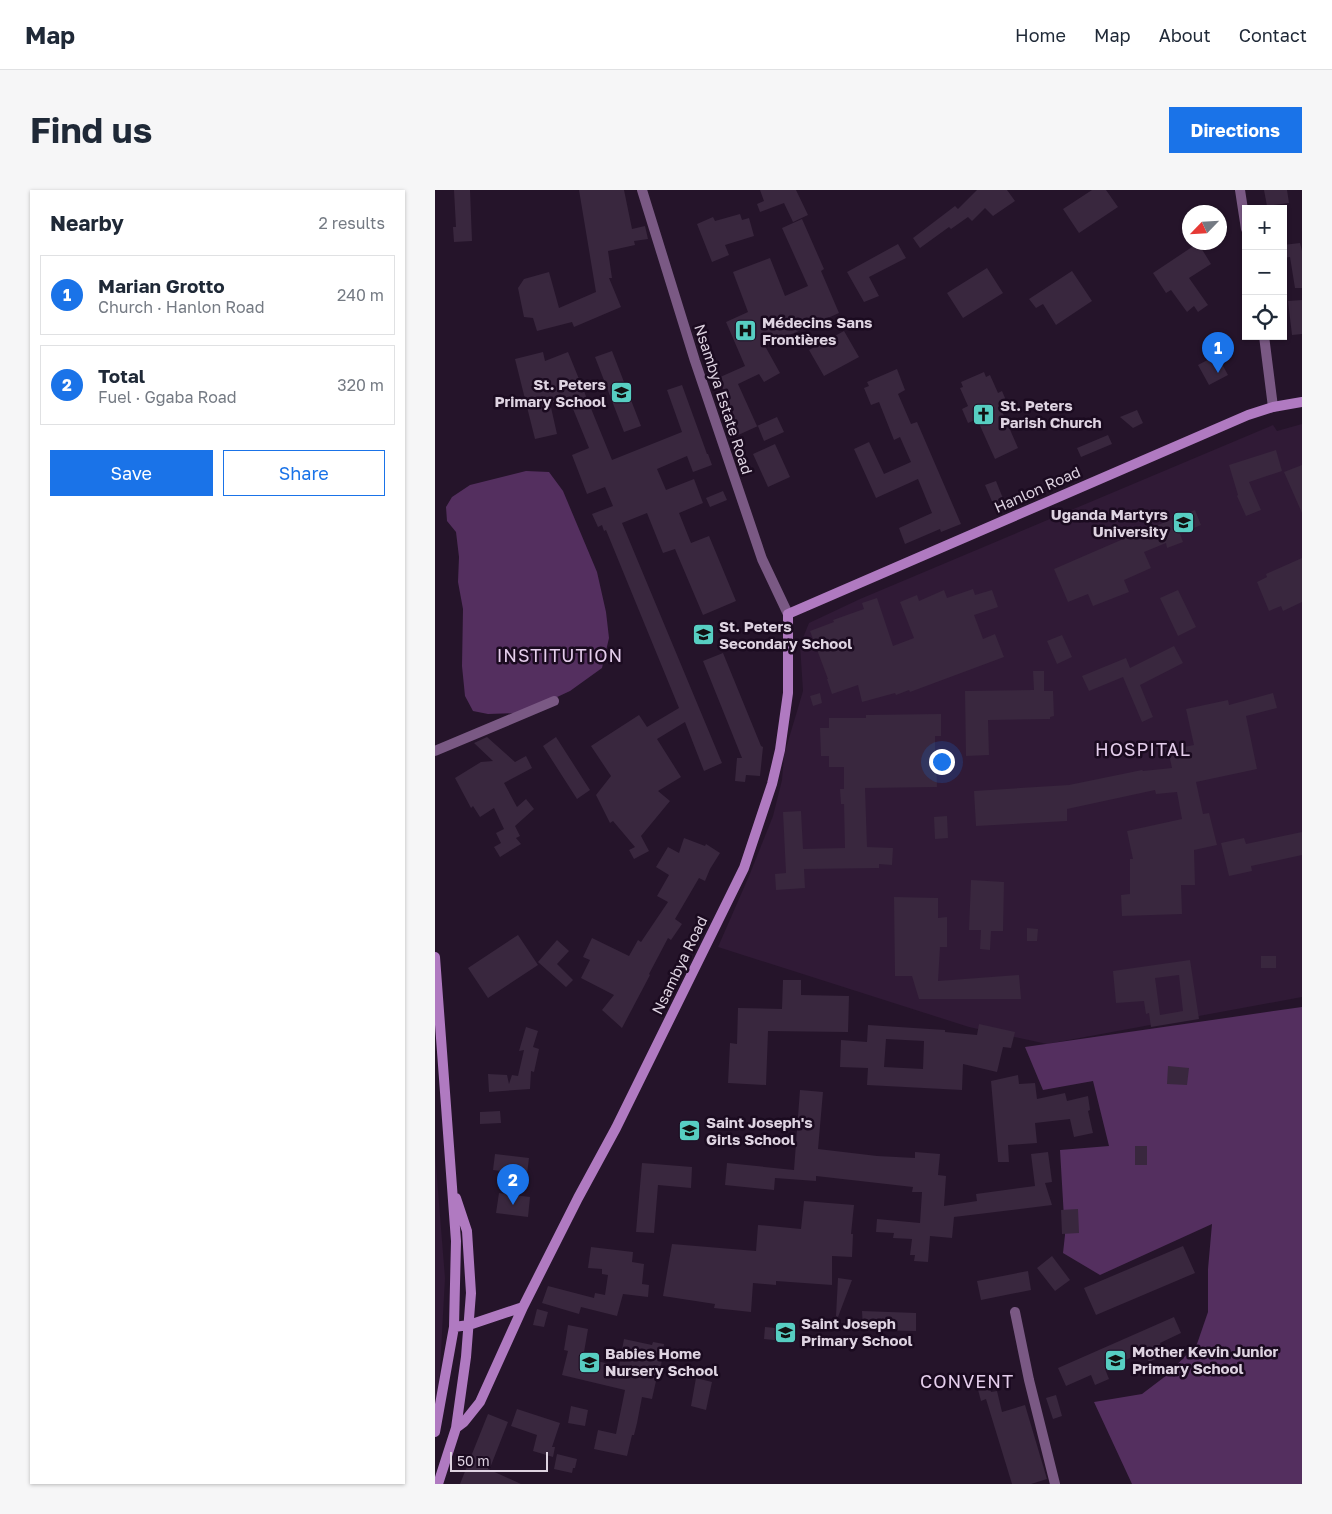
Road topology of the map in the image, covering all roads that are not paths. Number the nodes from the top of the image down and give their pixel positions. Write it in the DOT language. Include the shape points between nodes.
graph roads {
  1 [pos="643,190"];
  2 [pos="1240,190"];
  3 [pos="1242,205"];
  4 [pos="1264,340"];
  5 [pos="1302,402"];
  6 [pos="1273,408"];
  7 [pos="788,614"];
  8 [pos="555,702"];
  9 [pos="435,751"];
  10 [pos="435,957"];
  11 [pos="450,1180"];
  12 [pos="523,1307"];
  13 [pos="1015,1312"];
  14 [pos="469,1325"];
  15 [pos="453,1327"];
  16 [pos="456,1428"];
  17 [pos="435,1432"];
  18 [pos="438,1484"];
  19 [pos="1055,1484"];
  1 -- 7 [label="street, Nsambya Estate Road" via="695,361 759,549"];
  2 -- 3 [label="street"];
  4 -- 6 [label="street"];
  5 -- 6 [label="main road, Hanlon Road"];
  6 -- 7 [label="main road, Hanlon Road" via="1248,415 1120,469"];
  7 -- 12 [label="main road, Nsambya Road" via="787,694 780,750 774,778 743,868 616,1128"];
  8 -- 9 [label="street"];
  10 -- 11 [label="main road"];
  11 -- 14 [label="main road" via="467,1231 471,1293"];
  11 -- 15 [label="main road" via="456,1241"];
  12 -- 14 [label="main road"];
  12 -- 16 [label="main road, Nsambya Road" via="480,1402"];
  13 -- 19 [label="street"];
  14 -- 15 [label="main road"];
  14 -- 16 [label="main road"];
  15 -- 17 [label="main road"];
  16 -- 18 [label="main road"];
}
